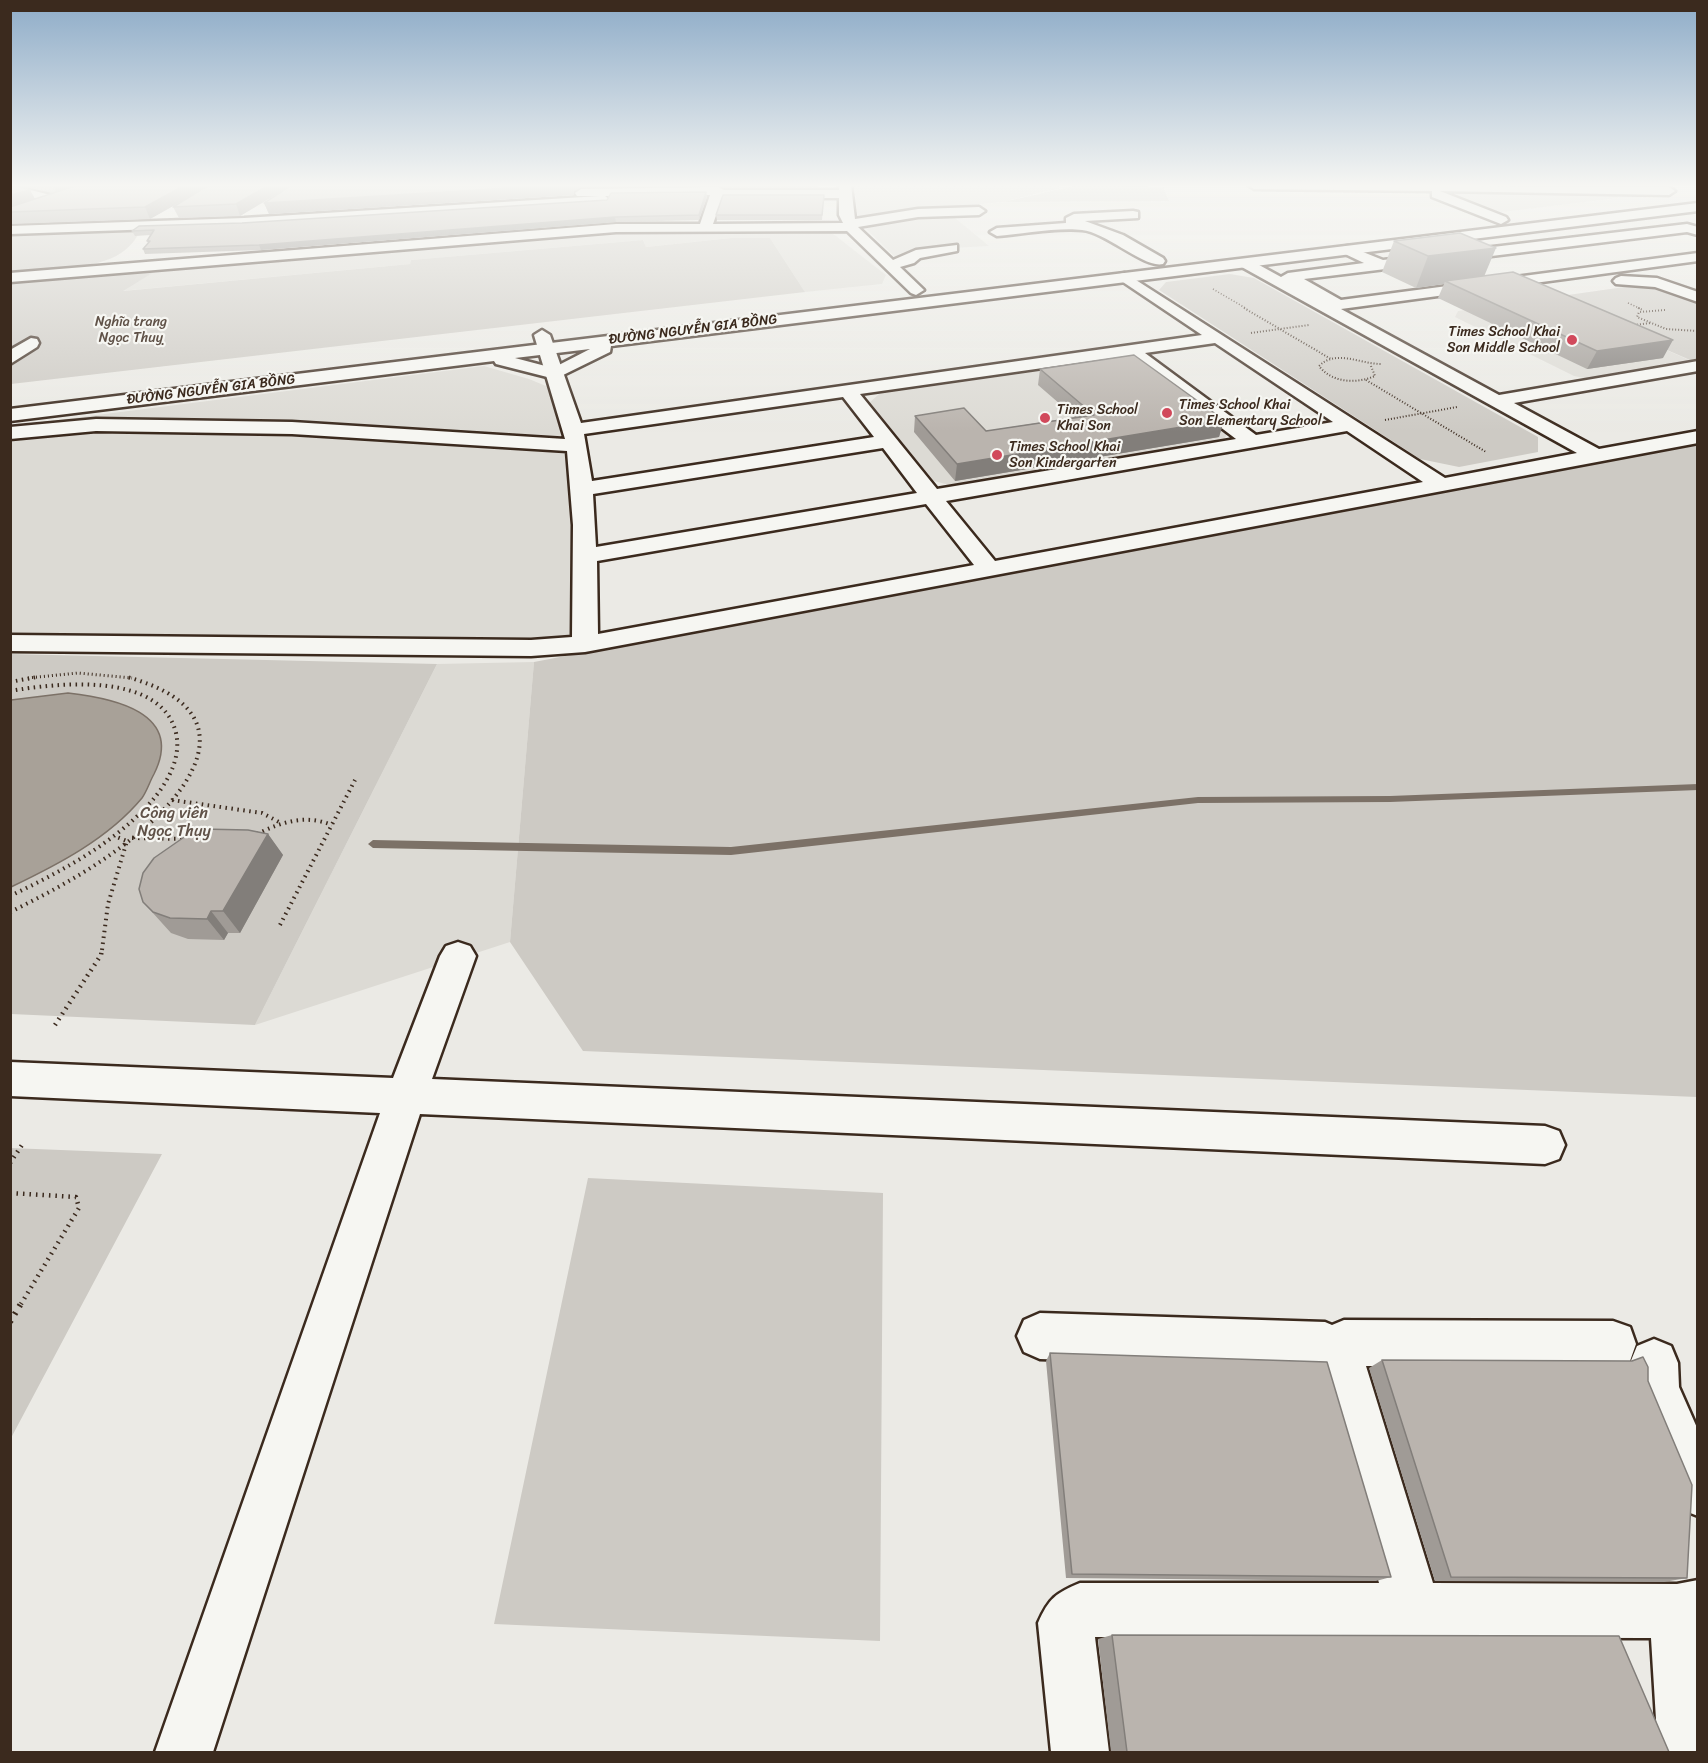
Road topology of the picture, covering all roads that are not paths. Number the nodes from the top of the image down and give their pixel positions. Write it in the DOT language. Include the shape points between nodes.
graph roads {
  1 [pos="115,267"];
  2 [pos="890,267"];
  3 [pos="1135,267"];
  4 [pos="1178,267"];
  5 [pos="1254,267"];
  6 [pos="1363,267"];
  7 [pos="1638,267"];
  8 [pos="1117,272"];
  9 [pos="10,278"];
  10 [pos="1522,287"];
  11 [pos="916,290"];
  12 [pos="1452,294"];
  13 [pos="1698,297"];
  14 [pos="1348,320"];
  15 [pos="1218,338"];
  16 [pos="620,339"];
  17 [pos="545,342"];
  18 [pos="31,343"];
  19 [pos="1131,351"];
  20 [pos="485,356"];
  21 [pos="10,359"];
  22 [pos="1698,366"];
  23 [pos="555,374"];
  24 [pos="848,391"];
  25 [pos="10,399"];
  26 [pos="1496,401"];
  27 [pos="10,414"];
  28 [pos="1351,425"];
  29 [pos="10,433"];
  30 [pos="1698,436"];
  31 [pos="574,438"];
  32 [pos="888,441"];
  33 [pos="1253,442"];
  34 [pos="1596,456"];
  35 [pos="1442,485"];
  36 [pos="582,489"];
  37 [pos="932,497"];
  38 [pos="584,556"];
  39 [pos="990,570"];
  40 [pos="10,643"];
  41 [pos="585,644"];
  42 [pos="458,956"];
  43 [pos="10,1079"];
  44 [pos="406,1096"];
  45 [pos="1545,1144"];
  46 [pos="1040,1336"];
  47 [pos="1339,1356"];
  48 [pos="1698,1491"];
  49 [pos="1688,1609"];
  50 [pos="1414,1610"];
  51 [pos="184,1752"];
  52 [pos="1080,1752"];
  53 [pos="1687,1752"];
  1 -- 9 [label="street"];
  2 -- 11 [label="street"];
  3 -- 8 [label="street, ĐƯỜNG NGUYỄN GIA BỒNG"];
  4 -- 8 [label="street, ĐƯỜNG NGUYỄN GIA BỒNG"];
  5 -- 14 [label="street"];
  6 -- 10 [label="street" via="1288,277 1339,305"];
  7 -- 10 [label="street"];
  8 -- 11 [label="street, ĐƯỜNG NGUYỄN GIA BỒNG"];
  8 -- 15 [label="street"];
  8 -- 16 [label="street, ĐƯỜNG NGUYỄN GIA BỒNG"];
  10 -- 12 [label="street"];
  10 -- 13 [label="street" via="1634,280 1665,285"];
  10 -- 14 [label="street"];
  11 -- 17 [label="street, ĐƯỜNG NGUYỄN GIA BỒNG"];
  14 -- 26 [label="street"];
  15 -- 19 [label="street"];
  15 -- 28 [label="street"];
  16 -- 17 [label="street, ĐƯỜNG NGUYỄN GIA BỒNG"];
  16 -- 23 [label="street"];
  17 -- 20 [label="street, ĐƯỜNG NGUYỄN GIA BỒNG"];
  17 -- 23 [label="street"];
  17 -- 25 [label="street, ĐƯỜNG NGUYỄN GIA BỒNG"];
  18 -- 21 [label="street"];
  19 -- 24 [label="street"];
  19 -- 33 [label="street"];
  20 -- 23 [label="street"];
  20 -- 27 [label="street, ĐƯỜNG NGUYỄN GIA BỒNG"];
  22 -- 26 [label="street"];
  23 -- 31 [label="street"];
  24 -- 31 [label="street"];
  24 -- 32 [label="street"];
  26 -- 34 [label="street"];
  28 -- 33 [label="street"];
  28 -- 35 [label="street"];
  29 -- 31 [label="street" via="96,425 155,425"];
  30 -- 34 [label="street"];
  31 -- 36 [label="street"];
  32 -- 36 [label="street"];
  32 -- 37 [label="street"];
  33 -- 37 [label="street"];
  34 -- 35 [label="street"];
  35 -- 39 [label="street"];
  36 -- 38 [label="street"];
  37 -- 38 [label="street"];
  37 -- 39 [label="street"];
  38 -- 41 [label="street"];
  39 -- 41 [label="street"];
  40 -- 41 [label="street" via="519,648"];
  42 -- 44 [label="street"];
  43 -- 44 [label="street"];
  44 -- 45 [label="street"];
  44 -- 51 [label="street"];
  46 -- 47 [label="street" via="1325,1345"];
  47 -- 48 [label="street" via="1344,1343 1633,1354 1655,1388"];
  47 -- 50 [label="street"];
  49 -- 50 [label="street" via="1604,1633"];
  49 -- 53 [label="street"];
  50 -- 52 [label="street" via="1080,1610 1066,1623"];
}
